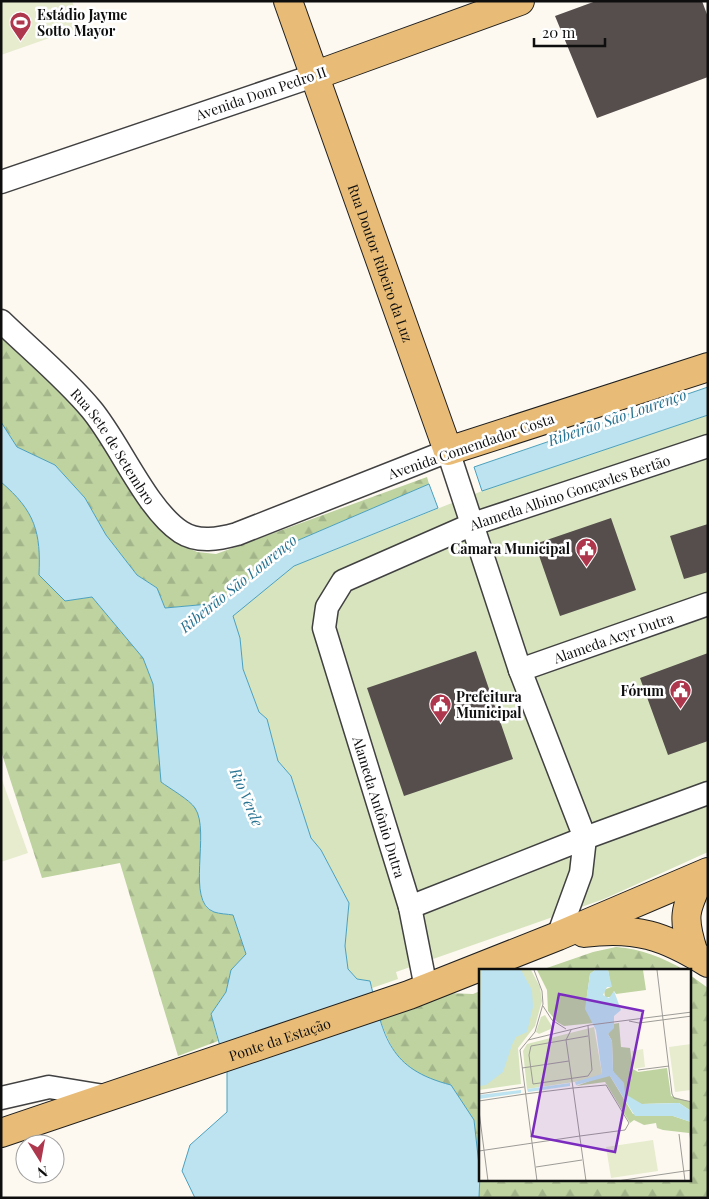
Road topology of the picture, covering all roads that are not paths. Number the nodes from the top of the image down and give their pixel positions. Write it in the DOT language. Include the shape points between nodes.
graph roads {
  1 [pos="288,1"];
  2 [pos="520,1"];
  3 [pos="316,75"];
  4 [pos="1,182"];
  5 [pos="1,321"];
  6 [pos="708,367"];
  7 [pos="708,446"];
  8 [pos="448,451"];
  9 [pos="473,524"];
  10 [pos="236,534"];
  11 [pos="708,604"];
  12 [pos="324,628"];
  13 [pos="520,670"];
  14 [pos="708,793"];
  15 [pos="585,838"];
  16 [pos="704,874"];
  17 [pos="410,907"];
  18 [pos="558,936"];
  19 [pos="701,959"];
  20 [pos="418,992"];
  21 [pos="110,1097"];
  22 [pos="1,1098"];
  23 [pos="1,1133"];
  1 -- 3 [label="main road, Rua Doutor Ribeiro da Luz"];
  2 -- 3 [label="main road, Avenida Dom Pedro II"];
  3 -- 4 [label="street, Avenida Dom Pedro II"];
  3 -- 8 [label="main road, Rua Doutor Ribeiro da Luz"];
  5 -- 10 [label="street, Rua Sete de Setembro" via="92,410 162,515 182,533 202,539"];
  6 -- 8 [label="main road, Avenida Comendador Costa"];
  7 -- 9 [label="street, Alameda Albino Gonçavles Bertão"];
  8 -- 9 [label="street, Rua Doutor Ribeiro da Luz"];
  8 -- 10 [label="street, Avenida Comendador Costa"];
  9 -- 12 [label="street, Alameda Albino Gonçavles Bertão" via="342,581 328,607"];
  9 -- 13 [label="street, Rua Doutor Ribeiro da Luz"];
  11 -- 13 [label="street, Alameda Acyr Dutra"];
  12 -- 17 [label="street, Alameda Antônio Dutra"];
  13 -- 15 [label="street, Rua Doutor Ribeiro da Luz"];
  14 -- 15 [label="street"];
  15 -- 17 [label="street"];
  15 -- 18 [label="street" via="581,873"];
  16 -- 18 [label="main road"];
  16 -- 19 [label="main road" via="685,910 686,929"];
  17 -- 20 [label="street, Alameda Antônio Dutra"];
  18 -- 19 [label="main road" via="631,930 676,943"];
  18 -- 20 [label="main road, Ponte da Estação"];
  20 -- 21 [label="main road, Ponte da Estação"];
  21 -- 22 [label="street" via="49,1087"];
  21 -- 23 [label="main road, Ponte da Estação"];
}
